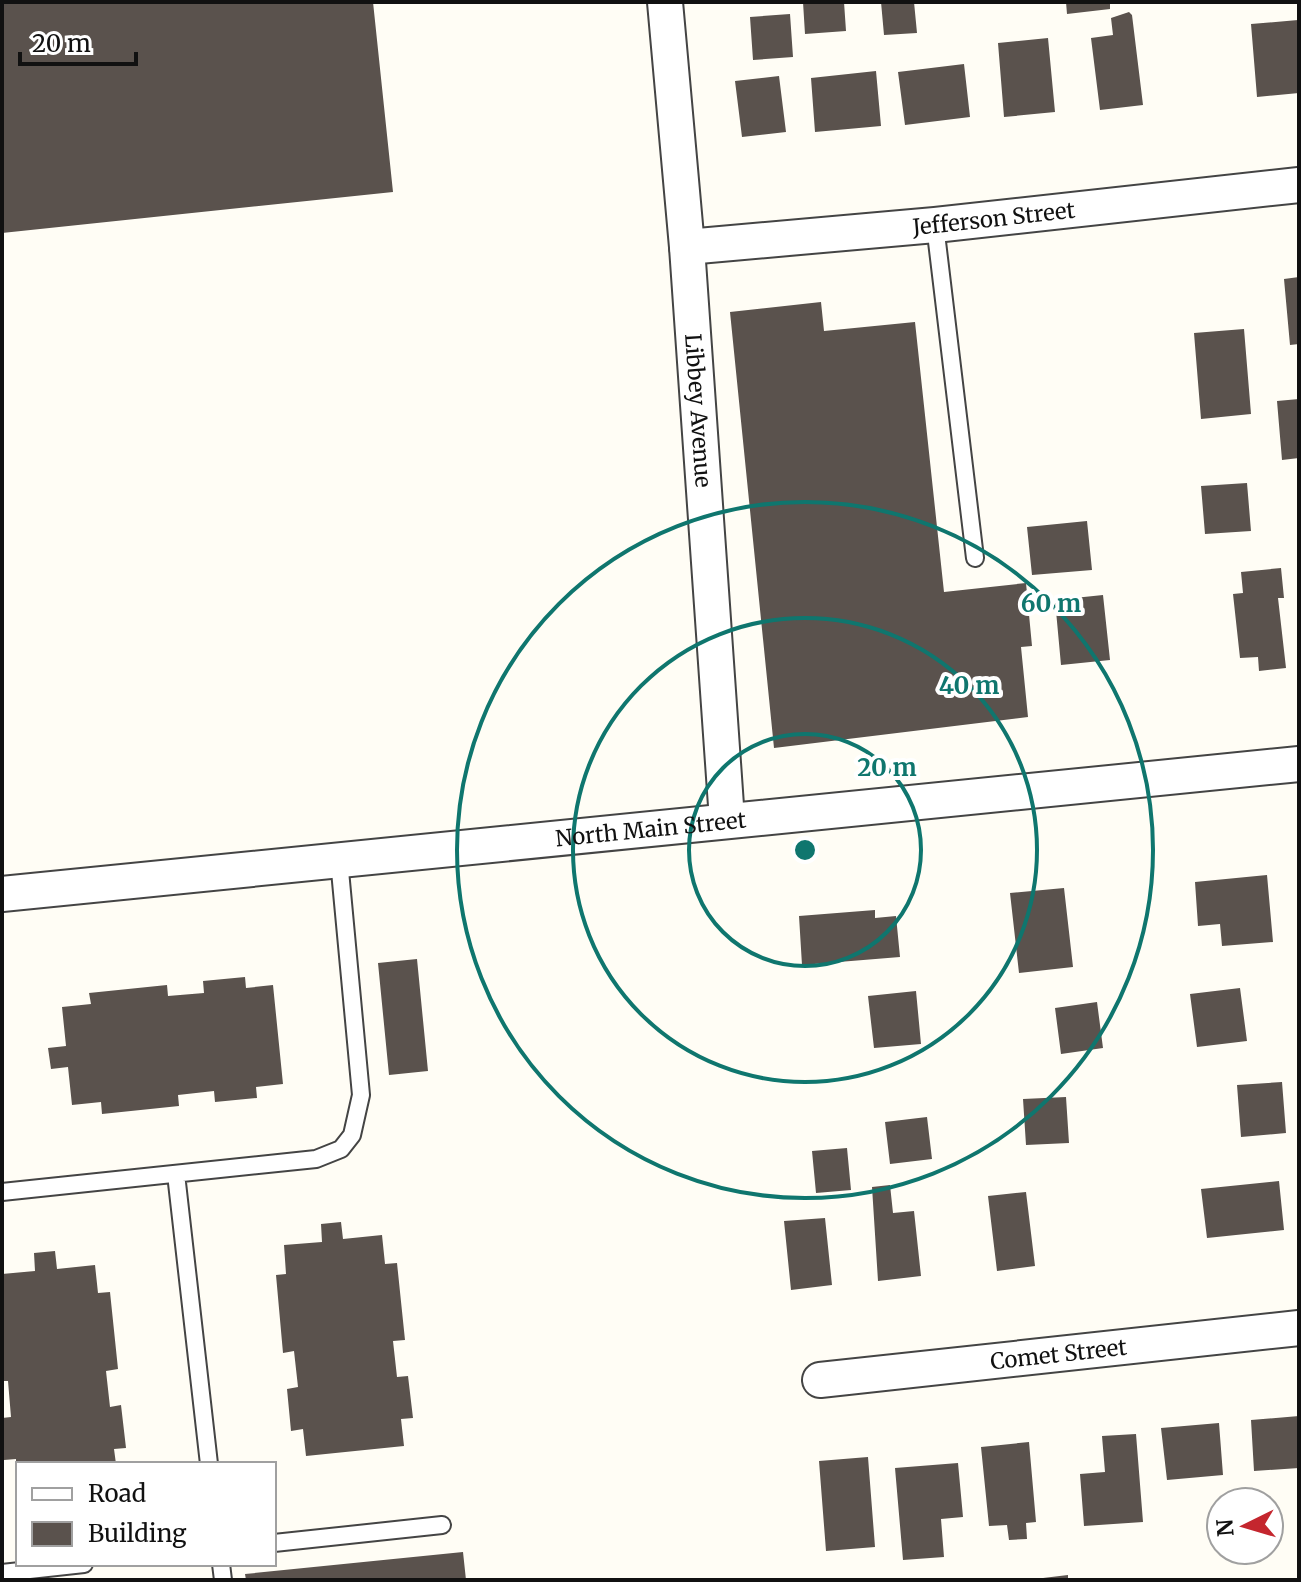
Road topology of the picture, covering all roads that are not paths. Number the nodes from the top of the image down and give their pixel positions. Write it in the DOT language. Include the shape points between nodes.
graph roads {
  1 [pos="665,2"];
  2 [pos="1299,185"];
  3 [pos="935,225"];
  4 [pos="687,247"];
  5 [pos="975,558"];
  6 [pos="1299,764"];
  7 [pos="727,820"];
  8 [pos="339,860"];
  9 [pos="2,894"];
  10 [pos="176,1174"];
  11 [pos="2,1192"];
  12 [pos="1299,1328"];
  13 [pos="820,1380"];
  14 [pos="209,1462"];
  15 [pos="442,1525"];
  16 [pos="276,1543"];
  17 [pos="66,1566"];
  18 [pos="2,1573"];
  1 -- 4 [label="street, Libbey Avenue"];
  2 -- 3 [label="street, Jefferson Street"];
  3 -- 4 [label="street, Jefferson Street"];
  3 -- 5 [label="lane"];
  4 -- 7 [label="street, Libbey Avenue"];
  6 -- 7 [label="street, North Main Street"];
  7 -- 8 [label="street, North Main Street"];
  8 -- 9 [label="street, North Main Street"];
  8 -- 10 [label="lane" via="361,1095 352,1135 341,1149 316,1159"];
  10 -- 11 [label="lane"];
  10 -- 14 [label="lane"];
  12 -- 13 [label="street, Comet Street"];
  15 -- 16 [label="lane"];
  17 -- 18 [label="lane"];
}
